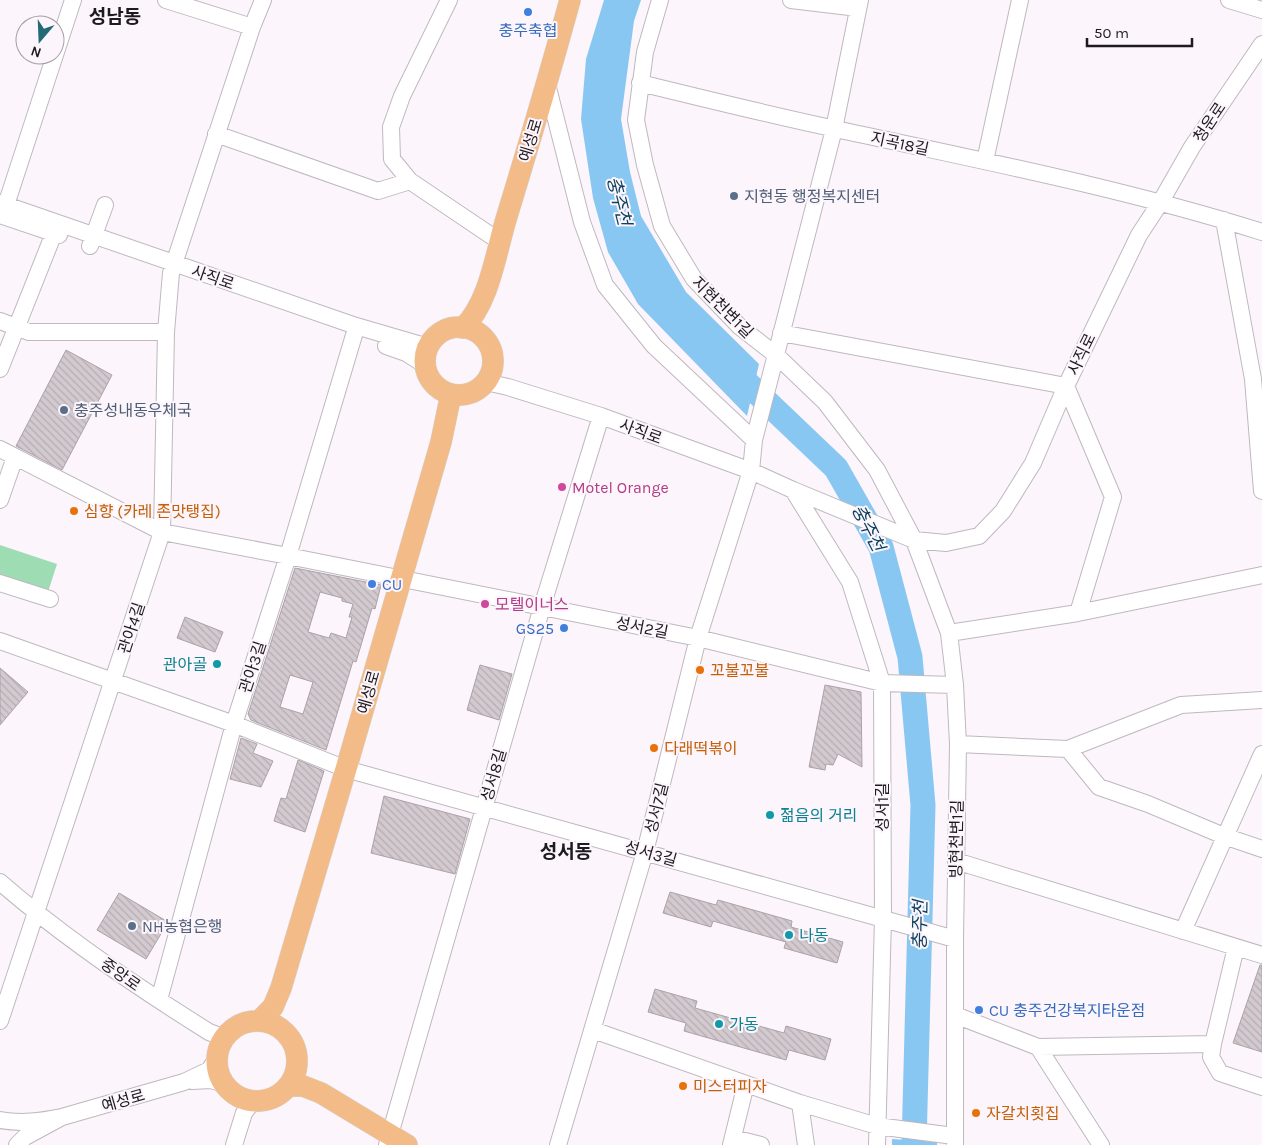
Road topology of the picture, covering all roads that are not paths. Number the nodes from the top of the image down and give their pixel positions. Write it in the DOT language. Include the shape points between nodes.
graph roads {
  1 [pos="73,0"];
  2 [pos="166,0"];
  3 [pos="263,0"];
  4 [pos="449,0"];
  5 [pos="570,0"];
  6 [pos="660,0"];
  7 [pos="792,0"];
  8 [pos="1020,0"];
  9 [pos="1228,0"];
  10 [pos="859,4"];
  11 [pos="1262,10"];
  12 [pos="65,24"];
  13 [pos="252,27"];
  14 [pos="1262,44"];
  15 [pos="52,65"];
  16 [pos="547,84"];
  17 [pos="640,84"];
  18 [pos="834,128"];
  19 [pos="216,134"];
  20 [pos="984,161"];
  21 [pos="410,181"];
  22 [pos="1160,203"];
  23 [pos="104,206"];
  24 [pos="2,208"];
  25 [pos="1224,220"];
  26 [pos="1262,232"];
  27 [pos="54,234"];
  28 [pos="92,241"];
  29 [pos="499,241"];
  30 [pos="172,268"];
  31 [pos="490,279"];
  32 [pos="0,321"];
  33 [pos="17,328"];
  34 [pos="463,328"];
  35 [pos="166,332"];
  36 [pos="781,333"];
  37 [pos="354,335"];
  38 [pos="485,340"];
  39 [pos="776,355"];
  40 [pos="427,356"];
  41 [pos="0,369"];
  42 [pos="486,382"];
  43 [pos="1259,384"];
  44 [pos="1066,386"];
  45 [pos="452,394"];
  46 [pos="601,416"];
  47 [pos="754,440"];
  48 [pos="0,450"];
  49 [pos="15,456"];
  50 [pos="751,471"];
  51 [pos="793,490"];
  52 [pos="1262,491"];
  53 [pos="0,500"];
  54 [pos="162,532"];
  55 [pos="914,540"];
  56 [pos="288,556"];
  57 [pos="1262,575"];
  58 [pos="400,578"];
  59 [pos="0,583"];
  60 [pos="50,599"];
  61 [pos="542,607"];
  62 [pos="1078,613"];
  63 [pos="949,633"];
  64 [pos="698,638"];
  65 [pos="0,640"];
  66 [pos="114,680"];
  67 [pos="882,683"];
  68 [pos="955,684"];
  69 [pos="1262,700"];
  70 [pos="234,724"];
  71 [pos="958,744"];
  72 [pos="1068,749"];
  73 [pos="1262,754"];
  74 [pos="346,769"];
  75 [pos="484,806"];
  76 [pos="1224,836"];
  77 [pos="1262,849"];
  78 [pos="645,852"];
  79 [pos="956,861"];
  80 [pos="0,882"];
  81 [pos="35,913"];
  82 [pos="883,918"];
  83 [pos="1183,930"];
  84 [pos="955,939"];
  85 [pos="1236,947"];
  86 [pos="1262,955"];
  87 [pos="281,988"];
  88 [pos="158,1000"];
  89 [pos="955,1015"];
  90 [pos="260,1020"];
  91 [pos="0,1021"];
  92 [pos="281,1028"];
  93 [pos="593,1030"];
  94 [pos="218,1043"];
  95 [pos="1213,1044"];
  96 [pos="1038,1047"];
  97 [pos="298,1062"];
  98 [pos="184,1082"];
  99 [pos="224,1084"];
  100 [pos="746,1084"];
  101 [pos="288,1086"];
  102 [pos="1262,1087"];
  103 [pos="321,1093"];
  104 [pos="800,1103"];
  105 [pos="246,1104"];
  106 [pos="62,1117"];
  107 [pos="0,1120"];
  108 [pos="0,1124"];
  109 [pos="876,1126"];
  110 [pos="955,1140"];
  111 [pos="732,1141"];
  112 [pos="395,1142"];
  113 [pos="23,1143"];
  114 [pos="234,1145"];
  115 [pos="558,1145"];
  116 [pos="761,1145"];
  117 [pos="806,1145"];
  118 [pos="877,1145"];
  119 [pos="1101,1145"];
  1 -- 12 [label="street"];
  2 -- 13 [label="street"];
  3 -- 13 [label="street, 관아4길"];
  4 -- 21 [label="street" via="402,96 391,127 392,159"];
  5 -- 16 [label="main road, 예성로"];
  6 -- 17 [label="street, 지현천변1길" via="645,52"];
  7 -- 10 [label="street"];
  8 -- 20 [label="street"];
  9 -- 11 [label="street"];
  10 -- 18 [label="street, 성서7길"];
  13 -- 19 [label="street, 관아4길"];
  14 -- 22 [label="street, 청운로" via="1192,147"];
  15 -- 24 [label="street"];
  16 -- 29 [label="main road, 예성로"];
  16 -- 47 [label="street" via="582,222 605,285 654,346"];
  17 -- 18 [label="street, 지곡18길"];
  17 -- 39 [label="street, 지현천변1길" via="636,120 662,226 694,280 740,327"];
  18 -- 20 [label="street, 지곡18길"];
  18 -- 36 [label="street, 성서7길"];
  19 -- 21 [label="street" via="378,191"];
  19 -- 30 [label="street, 관아4길"];
  20 -- 22 [label="street, 지곡18길"];
  21 -- 29 [label="street"];
  22 -- 25 [label="street"];
  22 -- 44 [label="street, 사직로" via="1139,235"];
  23 -- 28 [label="street"];
  24 -- 27 [label="street, 사직로"];
  24 -- 28 [label="street, 사직로"];
  25 -- 26 [label="street"];
  25 -- 43 [label="street"];
  27 -- 28 [label="street, 사직로"];
  27 -- 33 [label="street"];
  28 -- 30 [label="street, 사직로"];
  29 -- 31 [label="main road, 예성로"];
  30 -- 35 [label="street, 관아4길"];
  30 -- 37 [label="street, 사직로"];
  30 -- 40 [label="street, 사직로" via="356,326"];
  31 -- 34 [label="main road" via="475,315"];
  31 -- 38 [label="main road"];
  32 -- 33 [label="street"];
  33 -- 35 [label="street" via="29,332"];
  33 -- 41 [label="street"];
  34 -- 38 [label="main road"];
  34 -- 40 [label="main road" via="439,334"];
  35 -- 54 [label="street, 관아4길"];
  36 -- 39 [label="street, 성서7길"];
  36 -- 44 [label="street"];
  37 -- 40 [label="street, 사직로" via="406,353"];
  37 -- 56 [label="street, 관아3길"];
  38 -- 42 [label="main road" via="490,347 493,365"];
  39 -- 47 [label="street, 성서7길"];
  39 -- 55 [label="street, 지현천변1길" via="825,402 877,470"];
  40 -- 45 [label="main road" via="428,375 442,391"];
  42 -- 45 [label="main road" via="470,393"];
  42 -- 46 [label="street, 사직로"];
  43 -- 52 [label="street"];
  44 -- 55 [label="street, 사직로" via="1033,463 1003,511 991,524 979,536 946,543"];
  44 -- 62 [label="street" via="1113,497"];
  45 -- 58 [label="main road, 예성로"];
  46 -- 50 [label="street, 사직로"];
  46 -- 61 [label="street, 성서8길"];
  47 -- 50 [label="street, 성서7길"];
  48 -- 49 [label="street, 성서2길"];
  49 -- 53 [label="street"];
  49 -- 54 [label="street, 성서2길"];
  50 -- 51 [label="street, 사직로"];
  50 -- 64 [label="street, 성서7길"];
  51 -- 55 [label="street, 사직로"];
  51 -- 67 [label="street, 성서1길" via="850,582"];
  54 -- 56 [label="street, 성서2길"];
  54 -- 66 [label="street, 관아4길"];
  55 -- 63 [label="street, 빙현천변1길"];
  56 -- 58 [label="street, 성서2길"];
  56 -- 70 [label="street, 관아3길"];
  57 -- 62 [label="street"];
  58 -- 61 [label="street, 성서2길"];
  58 -- 74 [label="main road, 예성로"];
  59 -- 60 [label="street"];
  61 -- 64 [label="street, 성서2길"];
  61 -- 75 [label="street, 성서8길"];
  62 -- 63 [label="street"];
  63 -- 68 [label="street, 빙현천변1길"];
  64 -- 67 [label="street, 성서2길"];
  64 -- 78 [label="street, 성서7길"];
  65 -- 66 [label="street, 성서3길"];
  66 -- 70 [label="street, 성서3길"];
  66 -- 81 [label="street, 관아4길"];
  67 -- 68 [label="street, 성서2길"];
  67 -- 82 [label="street, 성서1길"];
  68 -- 71 [label="street, 빙현천변1길"];
  69 -- 72 [label="street" via="1181,705"];
  70 -- 74 [label="street, 성서3길"];
  70 -- 88 [label="street, 관아3길"];
  71 -- 72 [label="street"];
  71 -- 79 [label="street, 빙현천변1길"];
  72 -- 76 [label="street" via="1099,787"];
  73 -- 76 [label="street"];
  74 -- 75 [label="street, 성서3길"];
  74 -- 87 [label="main road, 예성로"];
  75 -- 78 [label="street, 성서3길"];
  75 -- 112 [label="street, 성서8길"];
  76 -- 77 [label="street"];
  76 -- 83 [label="street"];
  78 -- 82 [label="street, 성서3길"];
  78 -- 93 [label="street, 성서7길"];
  79 -- 83 [label="street"];
  79 -- 84 [label="street, 빙현천변1길"];
  80 -- 81 [label="street, 중앙로"];
  81 -- 88 [label="street, 중앙로"];
  81 -- 91 [label="street"];
  82 -- 84 [label="street, 성서3길"];
  82 -- 109 [label="street, 성서1길"];
  83 -- 85 [label="street"];
  84 -- 89 [label="street, 빙현천변1길"];
  85 -- 86 [label="street"];
  85 -- 95 [label="street"];
  87 -- 90 [label="main road, 예성로" via="273,1007"];
  87 -- 92 [label="main road, 예성로" via="277,1014"];
  88 -- 94 [label="street, 중앙로"];
  89 -- 96 [label="street"];
  89 -- 110 [label="street, 빙현천변1길"];
  90 -- 92 [label="main road"];
  90 -- 94 [label="main road" via="241,1024"];
  92 -- 97 [label="main road" via="294,1043"];
  93 -- 100 [label="street"];
  93 -- 115 [label="street, 성서7길"];
  94 -- 98 [label="street, 예성로" via="212,1067"];
  94 -- 99 [label="main road" via="218,1073"];
  95 -- 96 [label="street"];
  95 -- 102 [label="street" via="1211,1057 1220,1072"];
  96 -- 119 [label="street"];
  97 -- 101 [label="main road"];
  97 -- 103 [label="main road"];
  98 -- 99 [label="street, 예성로" via="206,1080"];
  98 -- 106 [label="street, 예성로"];
  99 -- 105 [label="main road"];
  100 -- 104 [label="street"];
  100 -- 111 [label="street"];
  101 -- 103 [label="main road" via="303,1086"];
  101 -- 105 [label="main road" via="272,1098"];
  103 -- 112 [label="main road"];
  104 -- 109 [label="street"];
  104 -- 117 [label="street"];
  105 -- 114 [label="street"];
  106 -- 107 [label="street, 예성로" via="38,1122"];
  106 -- 113 [label="street, 예성로"];
  108 -- 113 [label="street" via="8,1134"];
  109 -- 110 [label="street"];
  109 -- 118 [label="street, 성서1길"];
  111 -- 116 [label="street"];
}
